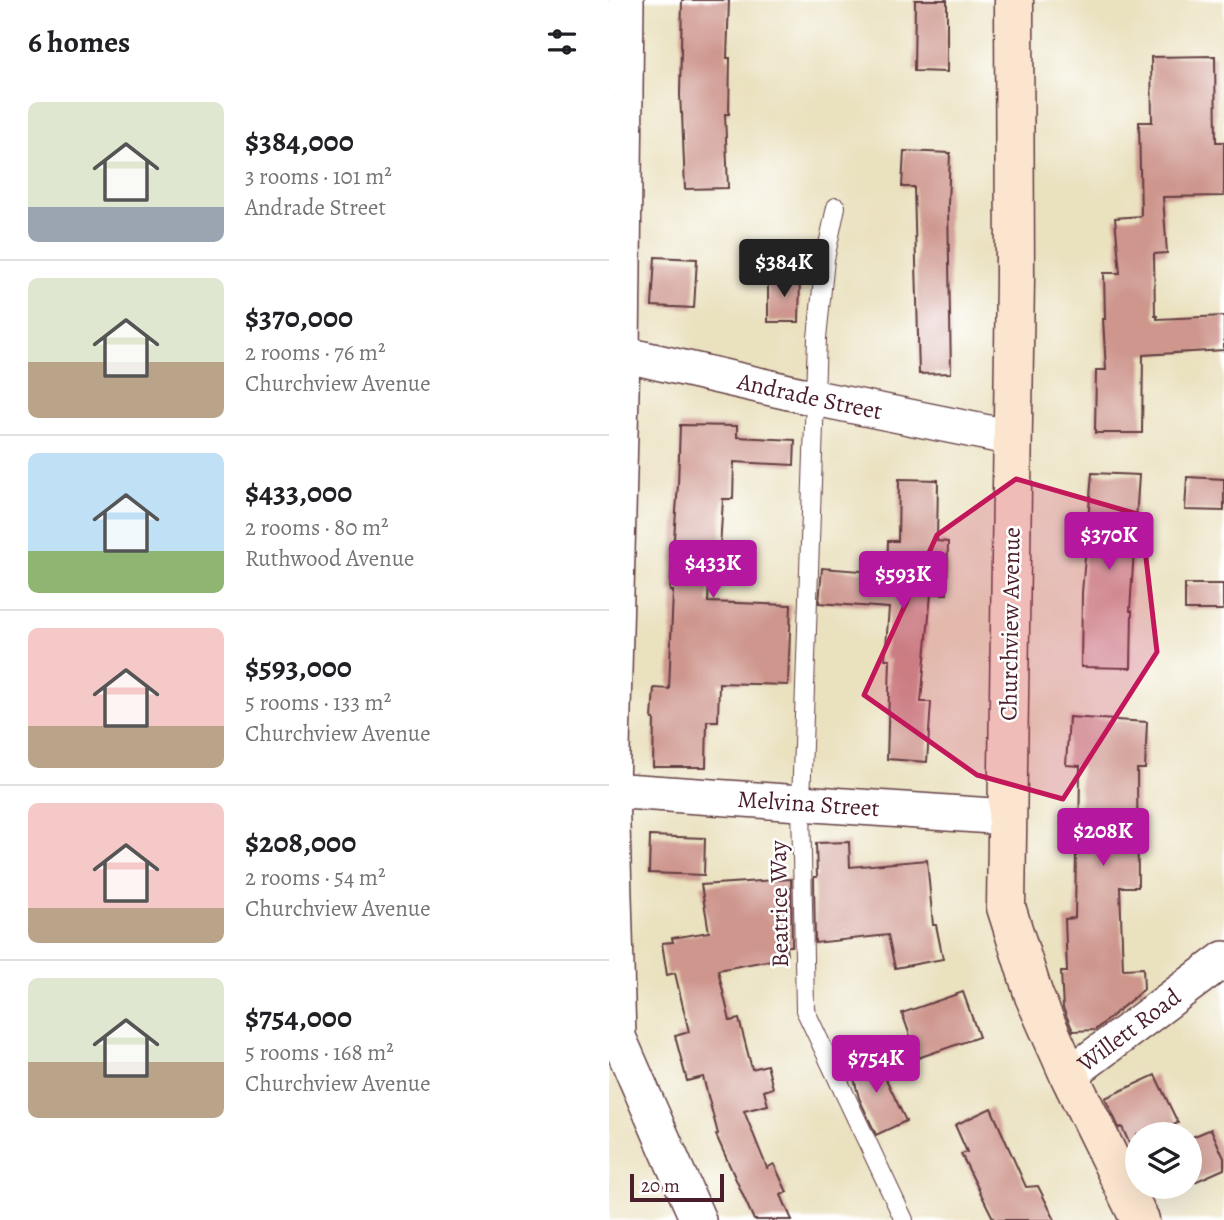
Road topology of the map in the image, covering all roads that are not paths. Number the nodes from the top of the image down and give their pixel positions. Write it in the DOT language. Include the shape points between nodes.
graph roads {
  1 [pos="626,0"];
  2 [pos="1014,0"];
  3 [pos="836,207"];
  4 [pos="615,352"];
  5 [pos="815,398"];
  6 [pos="1013,438"];
  7 [pos="610,790"];
  8 [pos="801,803"];
  9 [pos="1007,817"];
  10 [pos="1224,959"];
  11 [pos="1069,1075"];
  12 [pos="698,1220"];
  13 [pos="904,1220"];
  14 [pos="1140,1220"];
  1 -- 4 [label="street"];
  2 -- 6 [label="street, Churchview Avenue"];
  3 -- 5 [label="lane, Beatrice Way" via="825,259"];
  4 -- 5 [label="street, Andrade Street"];
  4 -- 7 [label="street"];
  5 -- 6 [label="street, Andrade Street"];
  5 -- 8 [label="lane, Beatrice Way"];
  6 -- 9 [label="street, Churchview Avenue"];
  7 -- 8 [label="street, Melvina Street"];
  7 -- 12 [label="street" via="618,1037"];
  8 -- 9 [label="street, Melvina Street"];
  8 -- 13 [label="lane, Beatrice Way" via="805,1010"];
  9 -- 11 [label="street, Churchview Avenue" via="1006,907 1034,996"];
  10 -- 11 [label="street, Willett Road"];
  11 -- 14 [label="street, Churchview Avenue"];
}
